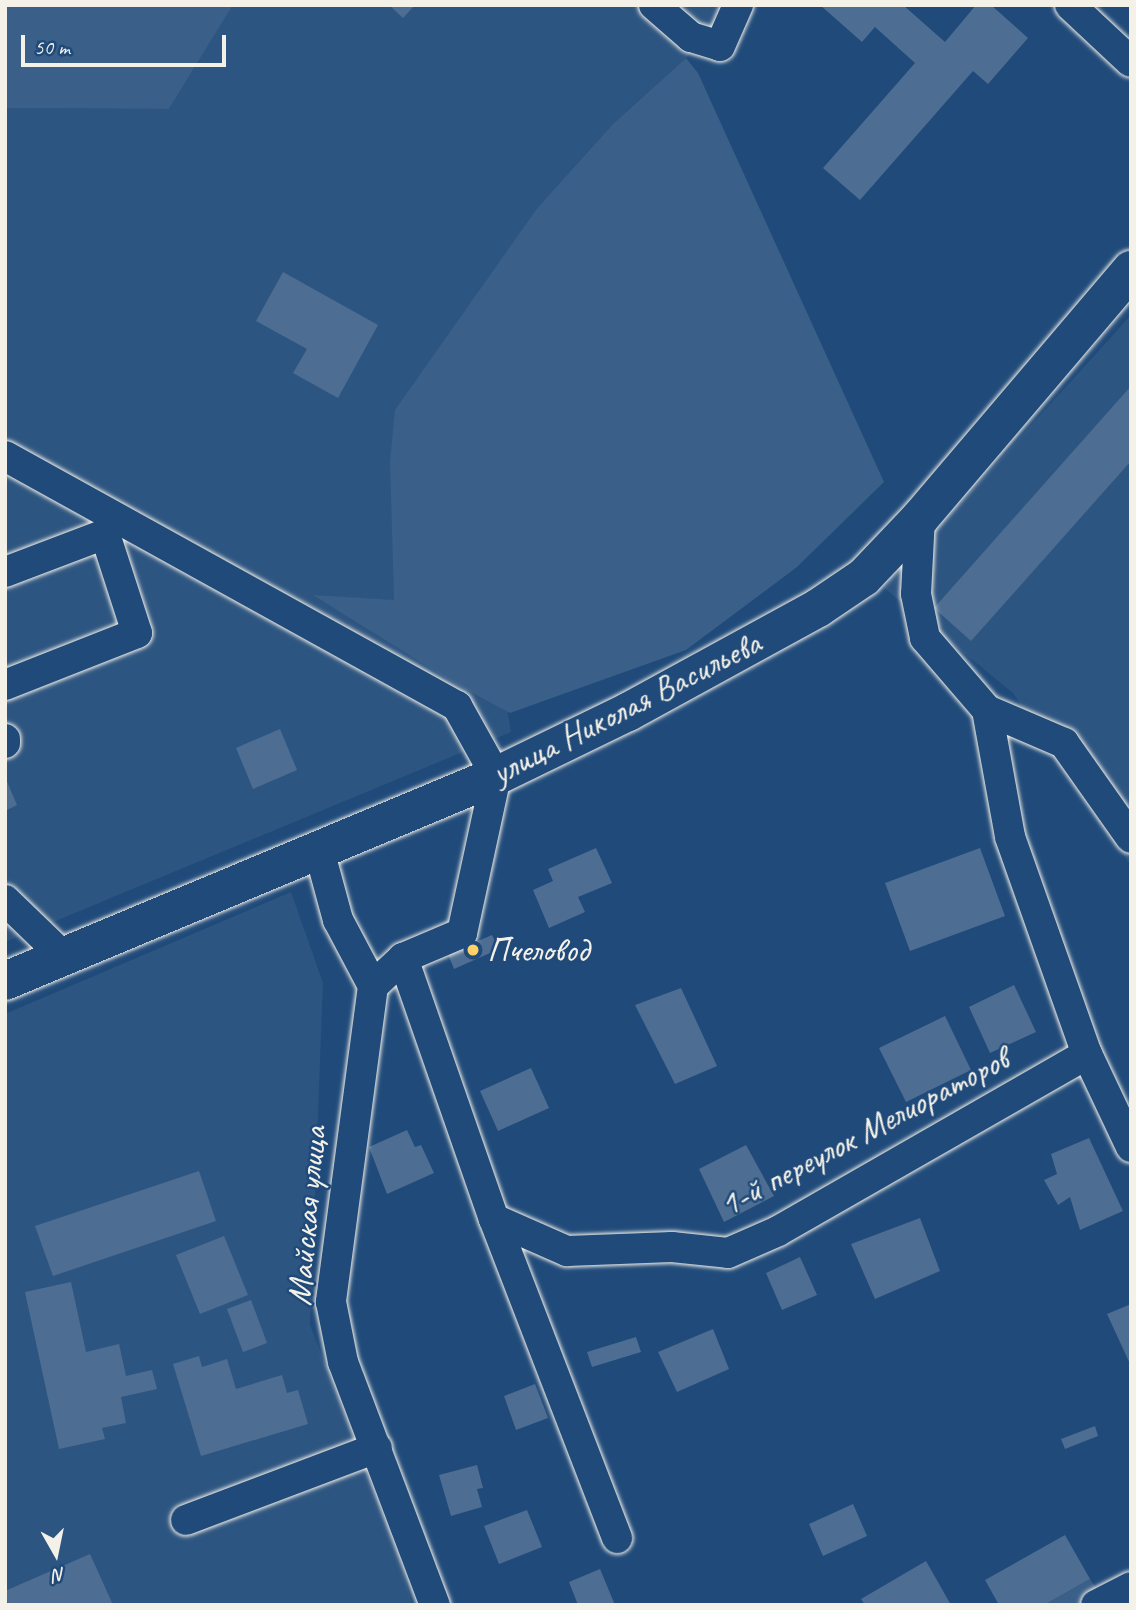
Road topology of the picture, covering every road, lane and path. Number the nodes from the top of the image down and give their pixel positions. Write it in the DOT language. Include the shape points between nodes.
graph roads {
  1 [pos="654,5"];
  2 [pos="738,5"];
  3 [pos="1070,5"];
  4 [pos="1131,62"];
  5 [pos="1131,270"];
  6 [pos="5,456"];
  7 [pos="920,518"];
  8 [pos="5,572"];
  9 [pos="5,685"];
  10 [pos="987,710"];
  11 [pos="496,776"];
  12 [pos="1131,838"];
  13 [pos="319,850"];
  14 [pos="5,900"];
  15 [pos="64,957"];
  16 [pos="403,958"];
  17 [pos="5,981"];
  18 [pos="373,986"];
  19 [pos="1087,1054"];
  20 [pos="1131,1147"];
  21 [pos="494,1219"];
  22 [pos="377,1448"];
  23 [pos="186,1520"];
  24 [pos="617,1538"];
  25 [pos="1131,1587"];
  26 [pos="435,1605"];
  27 [pos="1096,1605"];
  1 -- 2 [label="street" via="691,37 720,46"];
  3 -- 4 [label="street"];
  5 -- 7 [label="main road, улица Николая Васильева"];
  6 -- 11 [label="street" via="457,706"];
  7 -- 10 [label="street" via="916,594 925,638"];
  7 -- 11 [label="main road, улица Николая Васильева" via="864,577 818,608 628,712"];
  8 -- 9 [label="street" via="105,534 137,633"];
  10 -- 12 [label="street" via="1064,743"];
  10 -- 19 [label="street" via="1010,837"];
  11 -- 13 [label="main road, улица Николая Васильева"];
  11 -- 16 [label="street" via="462,933"];
  13 -- 15 [label="main road, улица Николая Васильева"];
  13 -- 18 [label="street" via="338,920"];
  14 -- 15 [label="street"];
  15 -- 17 [label="main road, улица Николая Васильева"];
  16 -- 18 [label="street"];
  16 -- 21 [label="street"];
  18 -- 22 [label="street, Майская улица" via="331,1302 343,1362"];
  19 -- 20 [label="street"];
  19 -- 21 [label="street, 1-й переулок Мелиораторов" via="778,1231 728,1253 672,1247 567,1251"];
  21 -- 24 [label="street"];
  22 -- 23 [label="street"];
  22 -- 26 [label="street, Майская улица"];
  25 -- 27 [label="street"];
}
